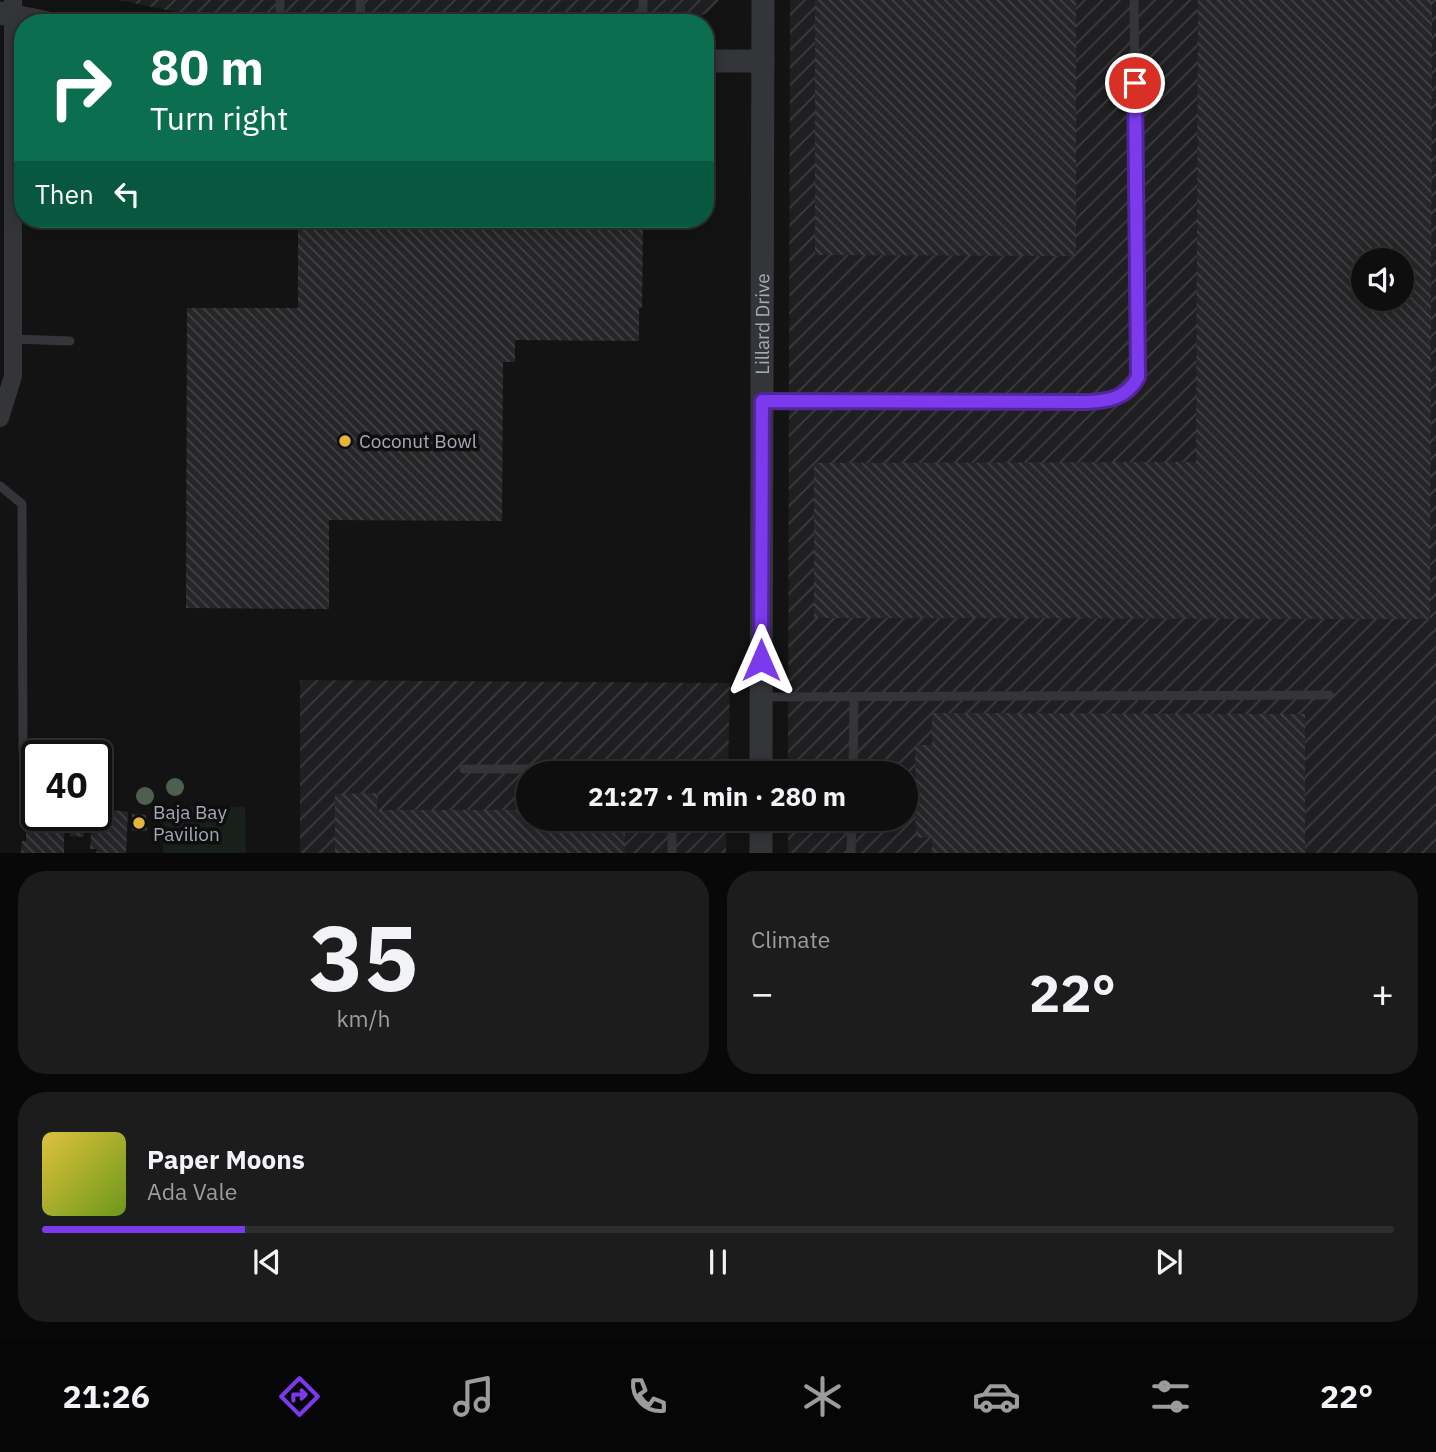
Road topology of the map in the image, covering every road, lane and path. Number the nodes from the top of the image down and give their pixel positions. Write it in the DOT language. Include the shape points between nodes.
graph roads {
  1 [pos="763,0"];
  2 [pos="1134,0"];
  3 [pos="8,10"];
  4 [pos="714,61"];
  5 [pos="763,61"];
  6 [pos="13,339"];
  7 [pos="70,341"];
  8 [pos="762,401"];
  9 [pos="0,418"];
  10 [pos="0,486"];
  11 [pos="1329,695"];
  12 [pos="761,697"];
  13 [pos="854,698"];
  14 [pos="23,740"];
  15 [pos="761,761"];
  16 [pos="853,761"];
  17 [pos="464,769"];
  18 [pos="516,769"];
  19 [pos="672,831"];
  20 [pos="761,831"];
  21 [pos="852,831"];
  22 [pos="672,853"];
  23 [pos="761,853"];
  24 [pos="851,853"];
  1 -- 5 [label="street, Lillard Drive"];
  2 -- 8 [label="lane" via="1138,365 1134,386 1121,397 1087,402"];
  3 -- 6 [label="street"];
  4 -- 5 [label="street"];
  5 -- 8 [label="street, Lillard Drive"];
  6 -- 7 [label="lane"];
  6 -- 9 [label="street" via="13,376"];
  8 -- 12 [label="street, Lillard Drive"];
  10 -- 14 [label="lane" via="22,504"];
  11 -- 13 [label="lane"];
  12 -- 13 [label="lane"];
  12 -- 15 [label="street, Lillard Drive"];
  13 -- 16 [label="lane"];
  17 -- 18 [label="lane"];
  19 -- 22 [label="lane"];
  20 -- 23 [label="street"];
  21 -- 24 [label="lane"];
}
